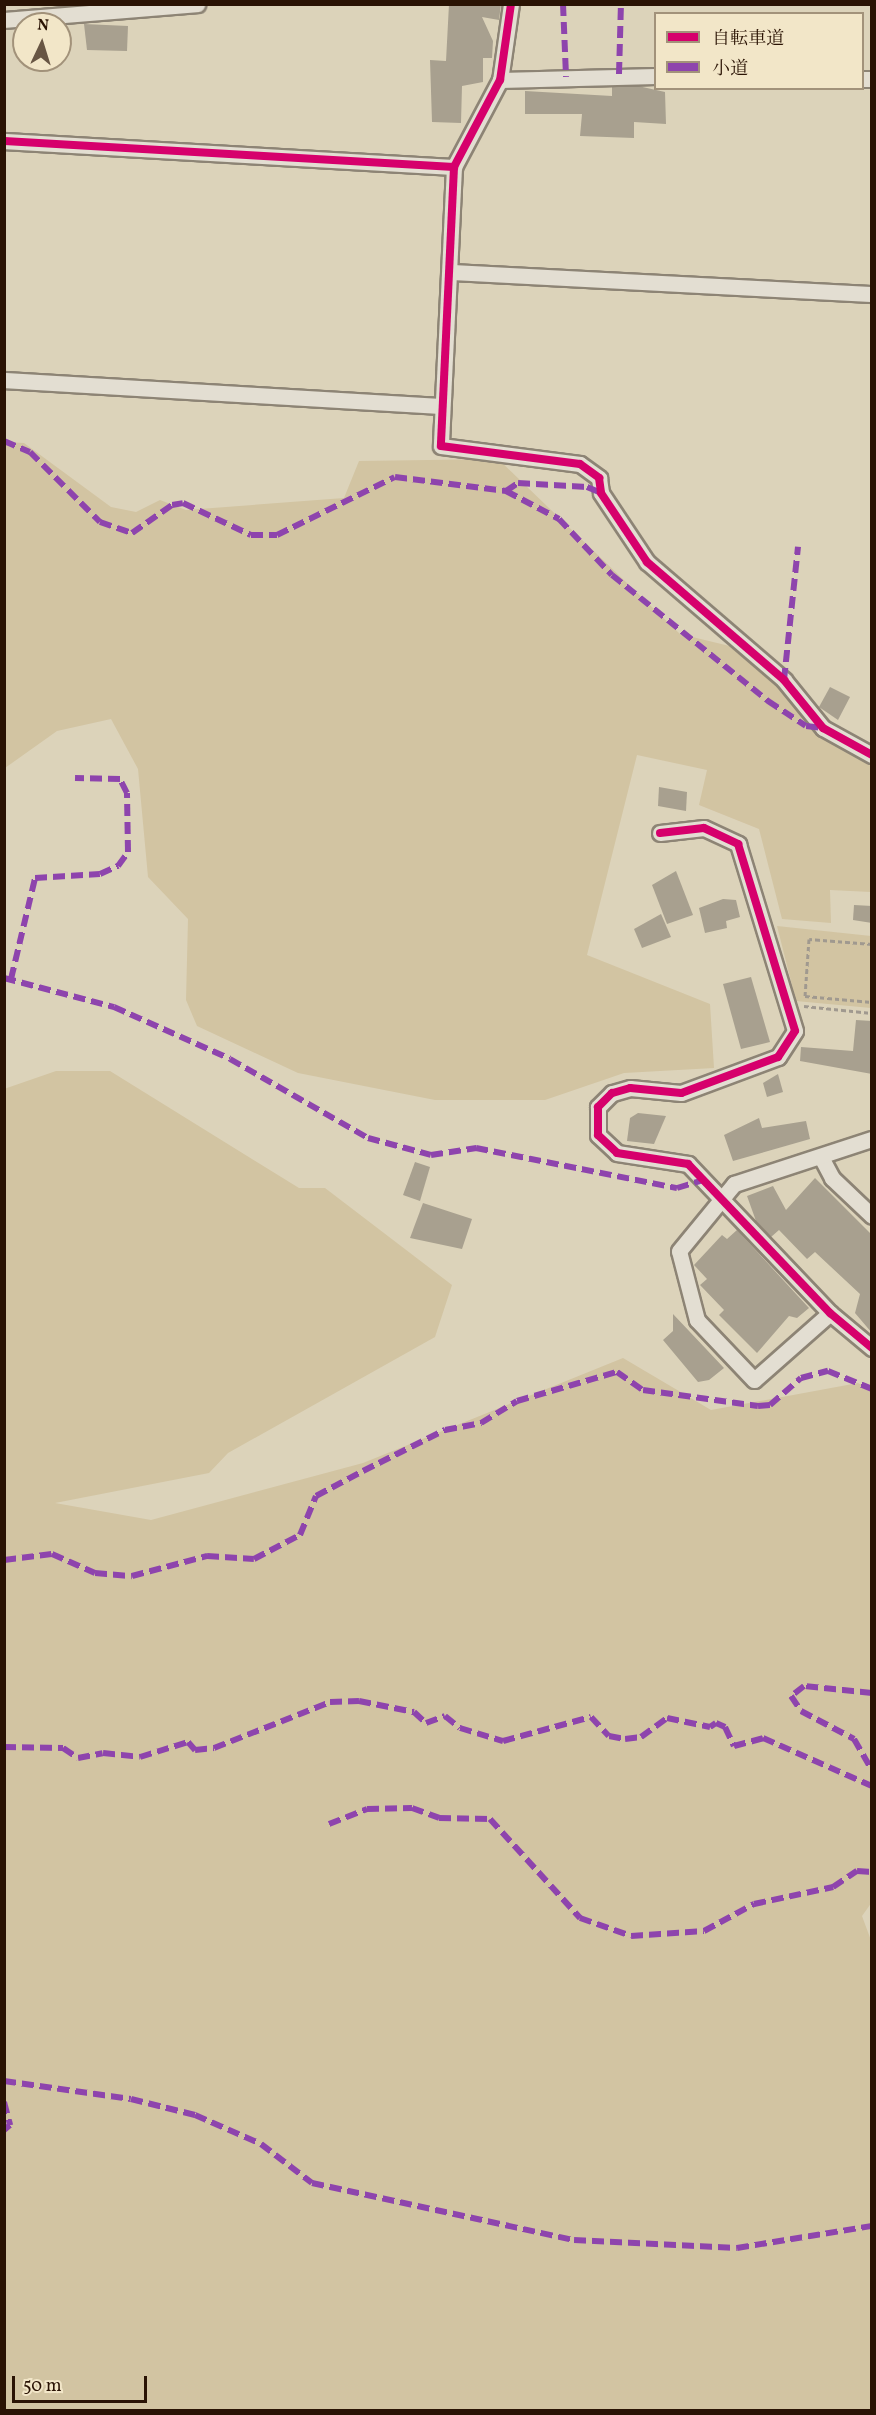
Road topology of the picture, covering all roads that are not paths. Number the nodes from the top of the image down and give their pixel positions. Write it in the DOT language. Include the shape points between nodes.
graph roads {
  1 [pos="197,4"];
  2 [pos="511,4"];
  3 [pos="161,6"];
  4 [pos="4,20"];
  5 [pos="654,76"];
  6 [pos="500,80"];
  7 [pos="4,141"];
  8 [pos="454,167"];
  9 [pos="450,272"];
  10 [pos="872,294"];
  11 [pos="4,380"];
  12 [pos="441,406"];
  13 [pos="872,755"];
  14 [pos="660,833"];
  15 [pos="872,1139"];
  16 [pos="821,1157"];
  17 [pos="721,1198"];
  18 [pos="872,1216"];
  19 [pos="830,1313"];
  20 [pos="872,1348"];
  1 -- 3 [label="street"];
  2 -- 6 [label="street"];
  3 -- 4 [label="street"];
  5 -- 6 [label="street"];
  6 -- 8 [label="street"];
  7 -- 8 [label="street"];
  8 -- 9 [label="street"];
  9 -- 10 [label="street"];
  9 -- 12 [label="street"];
  11 -- 12 [label="street"];
  12 -- 13 [label="street" via="441,446 579,464 599,478 601,493 647,562 784,680 823,728"];
  14 -- 17 [label="street" via="704,828 738,844 795,1031 778,1057 681,1093 620,1090 598,1107 598,1135 608,1148 688,1164"];
  15 -- 16 [label="street"];
  16 -- 17 [label="street" via="734,1184"];
  16 -- 18 [label="street" via="832,1178"];
  17 -- 19 [label="street"];
  17 -- 19 [label="street" via="712,1215 684,1242 679,1265 697,1320 754,1380"];
  19 -- 20 [label="street"];
}
